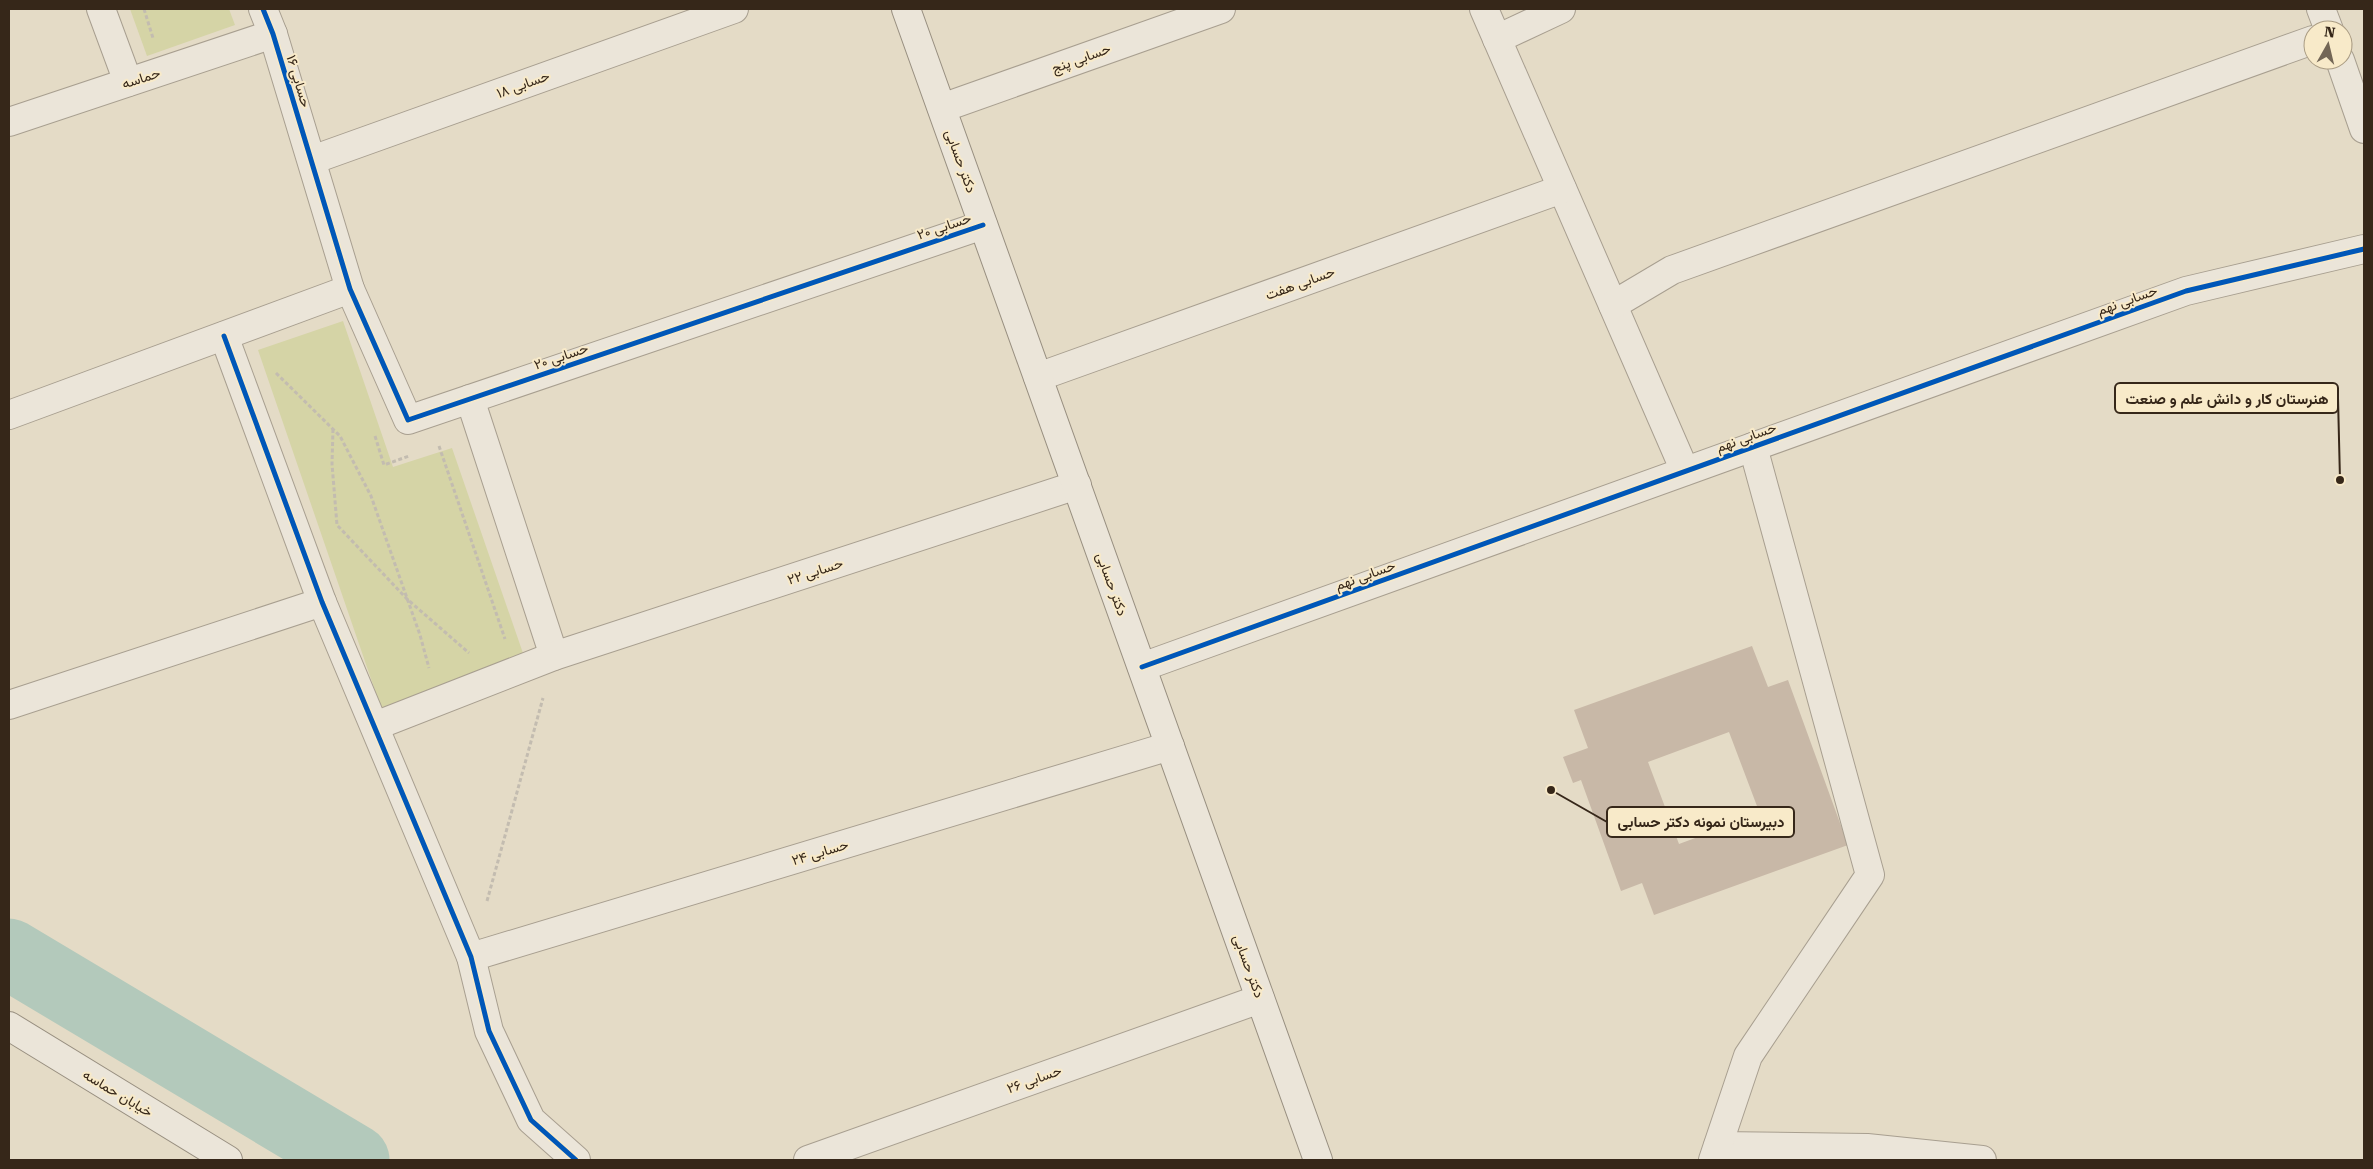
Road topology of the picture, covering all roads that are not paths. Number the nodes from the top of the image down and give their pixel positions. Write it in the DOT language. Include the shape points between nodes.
graph roads {
  1 [pos="101,9"];
  2 [pos="263,9"];
  3 [pos="734,9"];
  4 [pos="906,9"];
  5 [pos="1221,9"];
  6 [pos="1484,9"];
  7 [pos="1561,9"];
  8 [pos="274,34"];
  9 [pos="1497,39"];
  10 [pos="2303,44"];
  11 [pos="2343,70"];
  12 [pos="128,82"];
  13 [pos="942,108"];
  14 [pos="9,122"];
  15 [pos="2364,129"];
  16 [pos="312,160"];
  17 [pos="1562,189"];
  18 [pos="984,225"];
  19 [pos="2364,249"];
  20 [pos="350,289"];
  21 [pos="1612,305"];
  22 [pos="230,334"];
  23 [pos="1038,377"];
  24 [pos="470,399"];
  25 [pos="9,415"];
  26 [pos="1753,447"];
  27 [pos="1685,471"];
  28 [pos="1076,485"];
  29 [pos="322,602"];
  30 [pos="554,656"];
  31 [pos="1142,667"];
  32 [pos="9,705"];
  33 [pos="375,726"];
  34 [pos="1170,746"];
  35 [pos="471,957"];
  36 [pos="1260,999"];
  37 [pos="9,1026"];
  38 [pos="1716,1153"];
  39 [pos="228,1160"];
  40 [pos="576,1160"];
  41 [pos="808,1160"];
  42 [pos="1318,1160"];
  43 [pos="1982,1160"];
  1 -- 12 [label="street"];
  2 -- 8 [label="street, حسابی ۱۶"];
  3 -- 16 [label="street, حسابی ۱۸"];
  4 -- 13 [label="street, دکتر حسابی"];
  5 -- 13 [label="street, حسابی پنج"];
  6 -- 9 [label="street"];
  7 -- 9 [label="street"];
  8 -- 12 [label="street, حماسه"];
  8 -- 16 [label="street, حسابی ۱۶"];
  9 -- 17 [label="street"];
  10 -- 21 [label="street" via="1672,270"];
  11 -- 15 [label="street"];
  12 -- 14 [label="street, حماسه"];
  13 -- 18 [label="street, دکتر حسابی"];
  16 -- 20 [label="street, حسابی ۲۰"];
  17 -- 21 [label="street"];
  17 -- 23 [label="street, حسابی هفت"];
  18 -- 23 [label="street, دکتر حسابی"];
  18 -- 24 [label="street, حسابی ۲۰"];
  19 -- 26 [label="street, حسابی نهم" via="2186,291"];
  20 -- 22 [label="street"];
  20 -- 24 [label="street, حسابی ۲۰" via="408,420"];
  21 -- 27 [label="street"];
  22 -- 25 [label="street"];
  22 -- 29 [label="street"];
  23 -- 28 [label="street, دکتر حسابی"];
  24 -- 30 [label="street"];
  26 -- 27 [label="street, حسابی نهم"];
  26 -- 38 [label="street" via="1870,875 1748,1056"];
  27 -- 31 [label="street, حسابی نهم"];
  28 -- 30 [label="street, حسابی ۲۲"];
  28 -- 31 [label="street, دکتر حسابی"];
  29 -- 32 [label="street"];
  29 -- 33 [label="street"];
  30 -- 33 [label="street, حسابی ۲۲"];
  31 -- 34 [label="street, دکتر حسابی"];
  33 -- 35 [label="street"];
  34 -- 35 [label="street, حسابی ۲۴"];
  34 -- 36 [label="street, دکتر حسابی"];
  35 -- 40 [label="street" via="489,1031 531,1120"];
  36 -- 41 [label="street, حسابی ۲۶"];
  36 -- 42 [label="street, دکتر حسابی"];
  37 -- 39 [label="street, خیابان حماسه"];
  38 -- 43 [label="street" via="1867,1148"];
}
